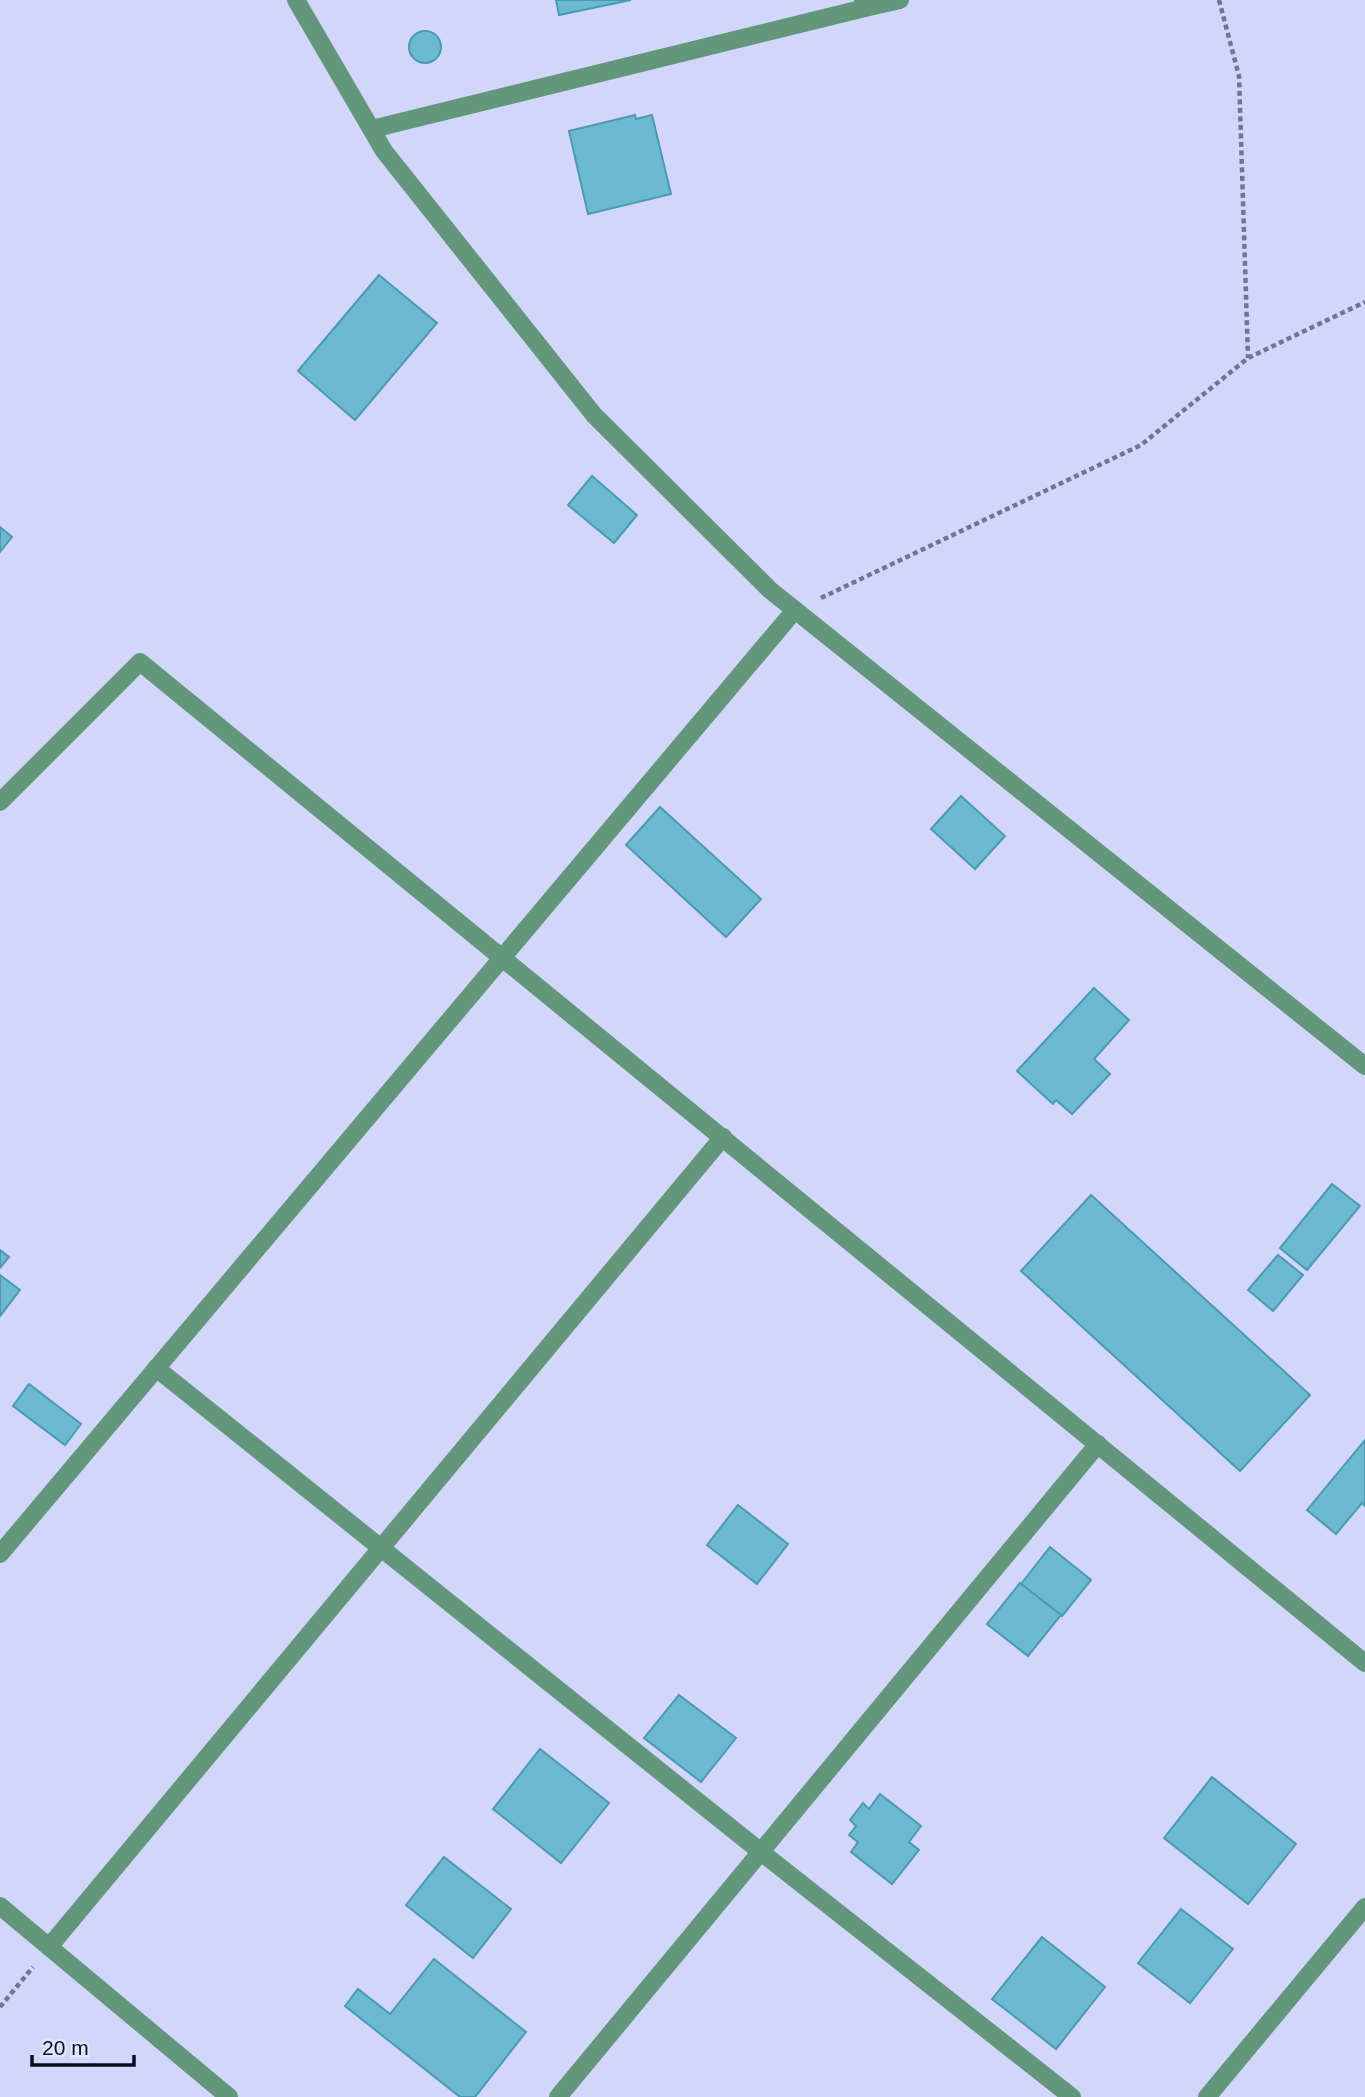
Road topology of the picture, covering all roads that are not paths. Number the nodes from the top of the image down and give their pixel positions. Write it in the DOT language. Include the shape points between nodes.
graph roads {
  1 [pos="296,0"];
  2 [pos="900,0"];
  3 [pos="864,4"];
  4 [pos="372,129"];
  5 [pos="795,610"];
  6 [pos="0,802"];
  7 [pos="503,956"];
  8 [pos="1365,1066"];
  9 [pos="723,1137"];
  10 [pos="156,1368"];
  11 [pos="1098,1444"];
  12 [pos="381,1548"];
  13 [pos="0,1554"];
  14 [pos="1365,1663"];
  15 [pos="761,1852"];
  16 [pos="0,1906"];
  17 [pos="1365,1908"];
  18 [pos="49,1947"];
  19 [pos="1070,2096"];
  20 [pos="229,2097"];
  21 [pos="558,2097"];
  22 [pos="1207,2097"];
  1 -- 4 [label="street"];
  2 -- 3 [label="street"];
  3 -- 4 [label="street"];
  4 -- 5 [label="street" via="384,151 594,415"];
  5 -- 7 [label="street"];
  5 -- 8 [label="street"];
  6 -- 7 [label="street" via="141,662"];
  7 -- 9 [label="street"];
  7 -- 10 [label="street"];
  9 -- 11 [label="street"];
  9 -- 12 [label="street"];
  10 -- 12 [label="street"];
  10 -- 13 [label="street"];
  11 -- 14 [label="street"];
  11 -- 15 [label="street"];
  12 -- 15 [label="street"];
  12 -- 18 [label="street"];
  15 -- 19 [label="street"];
  15 -- 21 [label="street"];
  16 -- 18 [label="street"];
  17 -- 22 [label="street"];
  18 -- 20 [label="street"];
}
